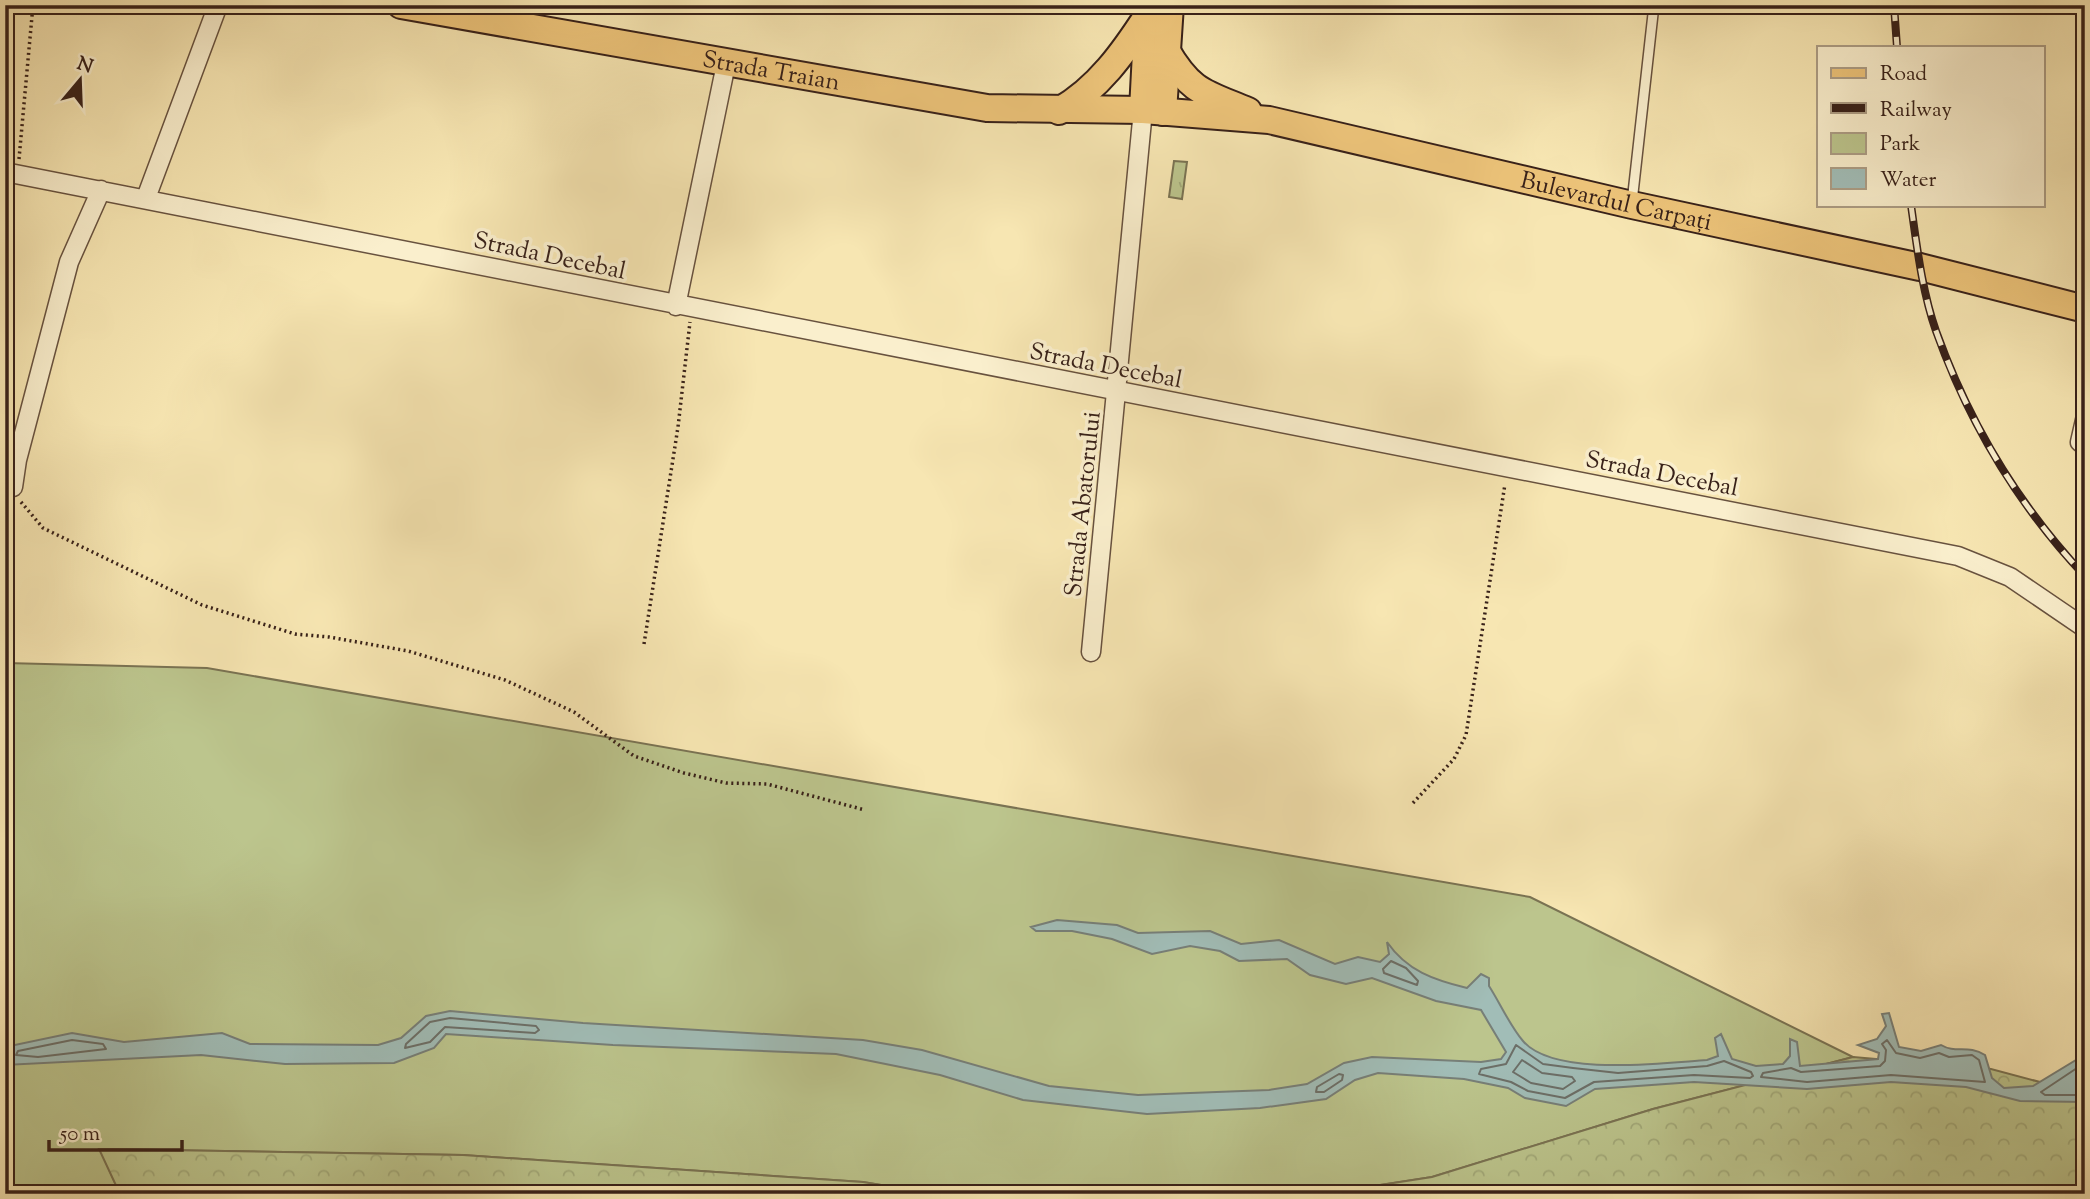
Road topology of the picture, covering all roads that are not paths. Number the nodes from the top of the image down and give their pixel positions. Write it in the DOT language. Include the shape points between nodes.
graph roads {
  1 [pos="218,5"];
  2 [pos="401,5"];
  3 [pos="1654,5"];
  4 [pos="1159,10"];
  5 [pos="1166,50"];
  6 [pos="726,64"];
  7 [pos="1059,111"];
  8 [pos="1153,111"];
  9 [pos="1269,120"];
  10 [pos="12,173"];
  11 [pos="101,190"];
  12 [pos="146,198"];
  13 [pos="1632,205"];
  14 [pos="684,308"];
  15 [pos="2085,309"];
  16 [pos="1118,393"];
  17 [pos="2085,420"];
  18 [pos="2085,446"];
  19 [pos="13,488"];
  20 [pos="2085,628"];
  21 [pos="1091,652"];
  1 -- 12 [label="street"];
  2 -- 6 [label="main road, Strada Traian"];
  3 -- 13 [label="lane"];
  4 -- 5 [label="main road"];
  4 -- 7 [label="main road" via="1083,98"];
  4 -- 8 [label="main road"];
  5 -- 8 [label="main road"];
  5 -- 9 [label="main road" via="1183,78 1200,91"];
  6 -- 7 [label="main road, Strada Traian" via="948,102"];
  6 -- 14 [label="street"];
  7 -- 8 [label="main road, Strada Traian"];
  8 -- 9 [label="main road, Bulevardul Carpați"];
  8 -- 16 [label="street, Strada Abatorului"];
  9 -- 13 [label="main road, Bulevardul Carpați"];
  10 -- 11 [label="street, Strada Decebal"];
  11 -- 12 [label="street, Strada Decebal"];
  11 -- 19 [label="street" via="69,262 16,460"];
  12 -- 14 [label="street, Strada Decebal"];
  13 -- 15 [label="main road, Bulevardul Carpați" via="1920,267"];
  14 -- 16 [label="street, Strada Decebal"];
  16 -- 20 [label="street, Strada Decebal" via="1958,556 2010,577"];
  16 -- 21 [label="street, Strada Abatorului"];
  17 -- 18 [label="street" via="2080,442"];
}
